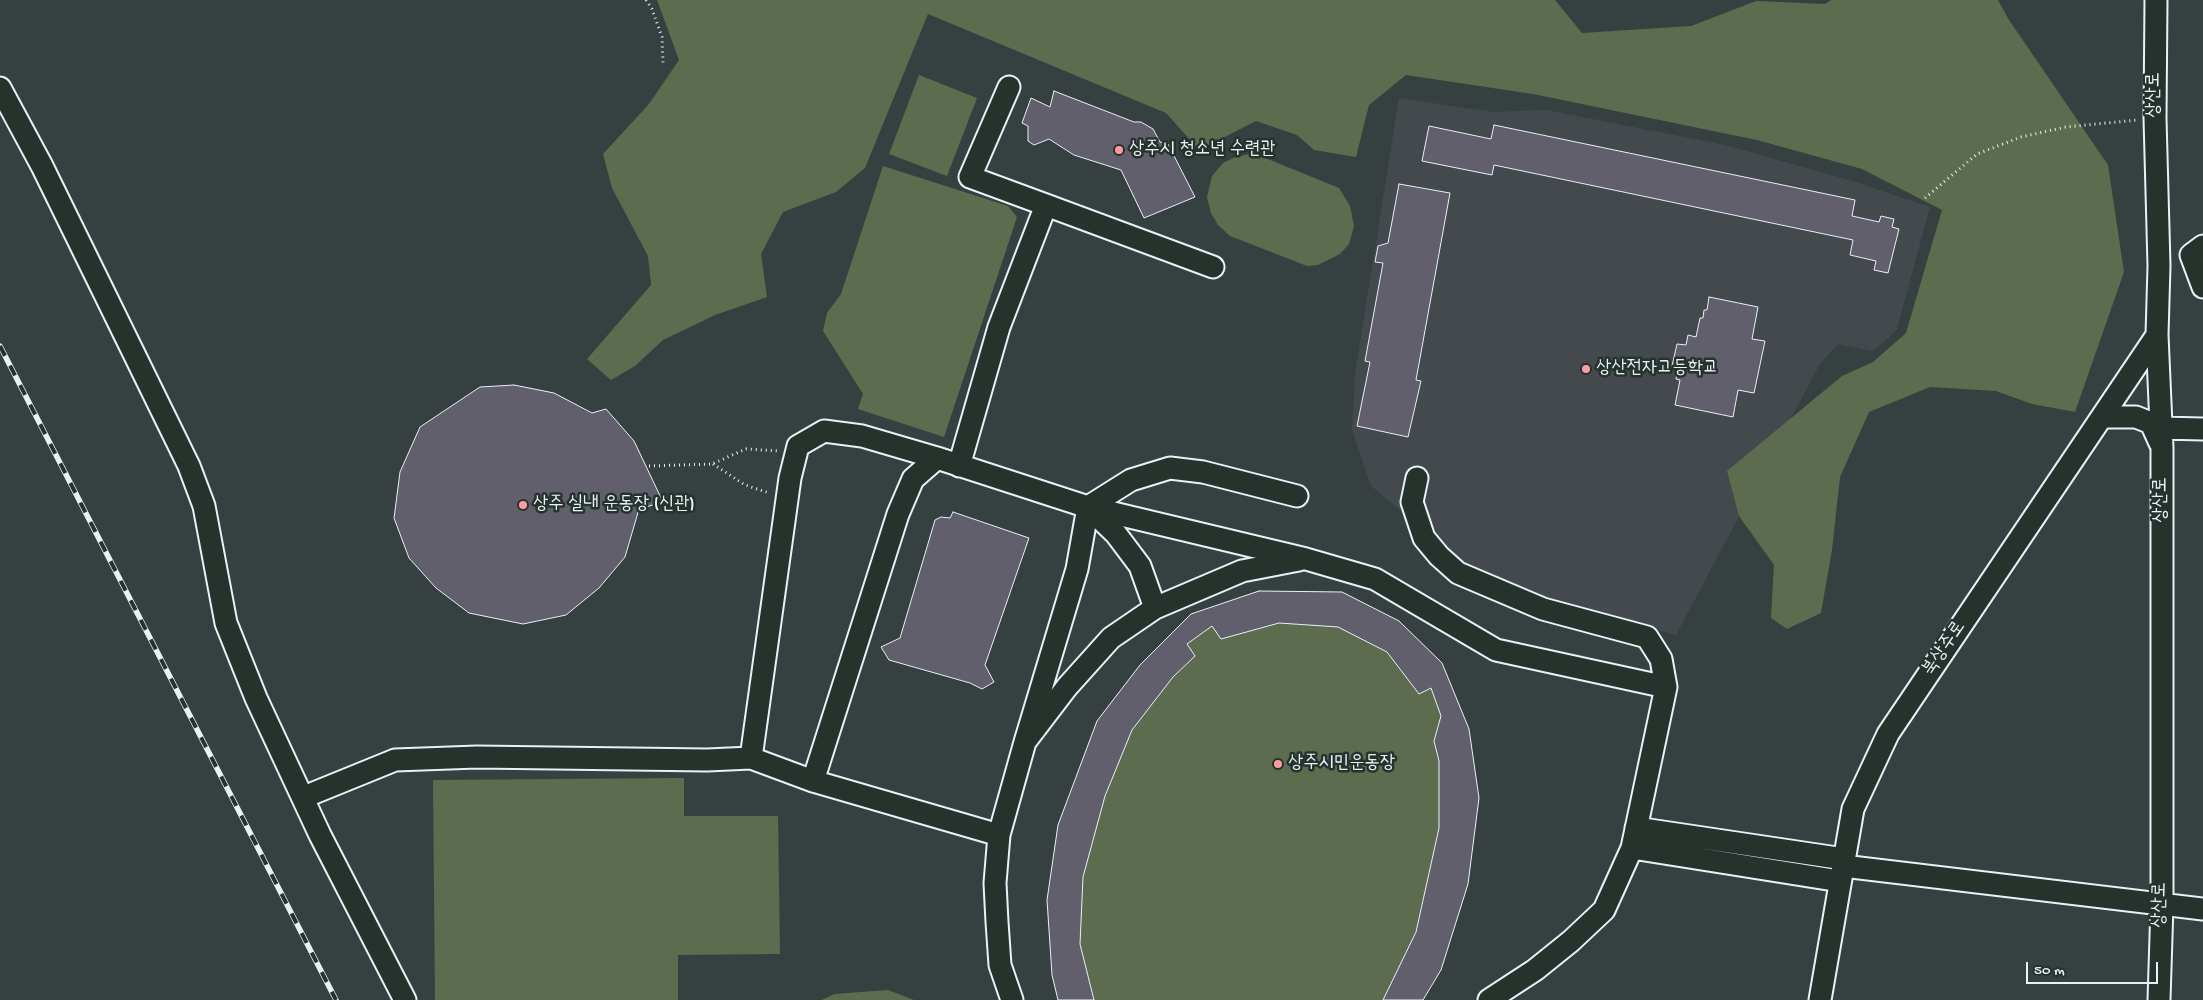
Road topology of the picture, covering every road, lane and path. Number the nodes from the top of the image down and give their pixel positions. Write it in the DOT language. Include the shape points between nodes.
graph roads {
  1 [pos="646,0"];
  2 [pos="2156,0"];
  3 [pos="664,63"];
  4 [pos="1009,87"];
  5 [pos="0,88"];
  6 [pos="2155,118"];
  7 [pos="1925,198"];
  8 [pos="1046,206"];
  9 [pos="2197,251"];
  10 [pos="2160,266"];
  11 [pos="1213,267"];
  12 [pos="2203,287"];
  13 [pos="2157,335"];
  14 [pos="2102,417"];
  15 [pos="2203,429"];
  16 [pos="2162,438"];
  17 [pos="797,452"];
  18 [pos="937,458"];
  19 [pos="712,464"];
  20 [pos="649,466"];
  21 [pos="959,466"];
  22 [pos="1418,478"];
  23 [pos="1297,496"];
  24 [pos="787,499"];
  25 [pos="1088,507"];
  26 [pos="1306,559"];
  27 [pos="1155,608"];
  28 [pos="1666,687"];
  29 [pos="1024,742"];
  30 [pos="751,758"];
  31 [pos="813,781"];
  32 [pos="304,797"];
  33 [pos="999,835"];
  34 [pos="1634,838"];
  35 [pos="1842,869"];
  36 [pos="2162,905"];
  37 [pos="2203,909"];
  38 [pos="405,1000"];
  39 [pos="1012,1000"];
  40 [pos="1489,1000"];
  41 [pos="1820,1000"];
  42 [pos="2159,1000"];
  1 -- 3 [label="path" via="662,37"];
  2 -- 6 [label="street, 상산로"];
  4 -- 8 [label="street" via="970,177"];
  5 -- 32 [label="street" via="42,166 189,466 204,506 226,623 256,698"];
  6 -- 7 [label="path" via="2066,127 2021,137 1977,154"];
  6 -- 10 [label="street, 상산로"];
  8 -- 11 [label="street"];
  8 -- 21 [label="street" via="999,327"];
  9 -- 10 [label="street"];
  9 -- 12 [label="street"];
  10 -- 13 [label="street, 상산로"];
  13 -- 14 [label="street, 북상주로"];
  13 -- 16 [label="street, 상산로"];
  14 -- 16 [label="street" via="2136,417 2151,423"];
  14 -- 35 [label="street, 북상주로" via="1888,734 1853,809"];
  15 -- 16 [label="street"];
  16 -- 36 [label="street, 상산로"];
  17 -- 18 [label="street" via="798,446 824,431 862,436"];
  17 -- 19 [label="path" via="746,449"];
  17 -- 24 [label="street"];
  18 -- 21 [label="street"];
  18 -- 31 [label="street" via="913,479 898,514"];
  19 -- 20 [label="path"];
  19 -- 24 [label="path" via="744,485"];
  21 -- 25 [label="street"];
  22 -- 28 [label="street" via="1412,502 1424,538 1458,573 1543,609 1647,637 1661,659"];
  23 -- 25 [label="street" via="1203,472 1170,468 1131,480"];
  24 -- 30 [label="street"];
  25 -- 26 [label="street"];
  25 -- 27 [label="street" via="1116,534 1140,566"];
  25 -- 29 [label="street" via="1077,569"];
  26 -- 27 [label="street" via="1242,571"];
  26 -- 28 [label="street" via="1375,579 1496,650"];
  27 -- 29 [label="street" via="1111,638"];
  28 -- 34 [label="street"];
  29 -- 33 [label="street"];
  30 -- 31 [label="street"];
  30 -- 32 [label="street" via="404,759"];
  31 -- 33 [label="street"];
  32 -- 38 [label="street" via="320,835"];
  33 -- 39 [label="street" via="995,883 1000,965"];
  34 -- 35 [label="street"];
  34 -- 40 [label="street" via="1604,910 1534,970"];
  35 -- 36 [label="street"];
  35 -- 41 [label="street, 북상주로"];
  36 -- 37 [label="street"];
  36 -- 42 [label="street, 상산로"];
}
